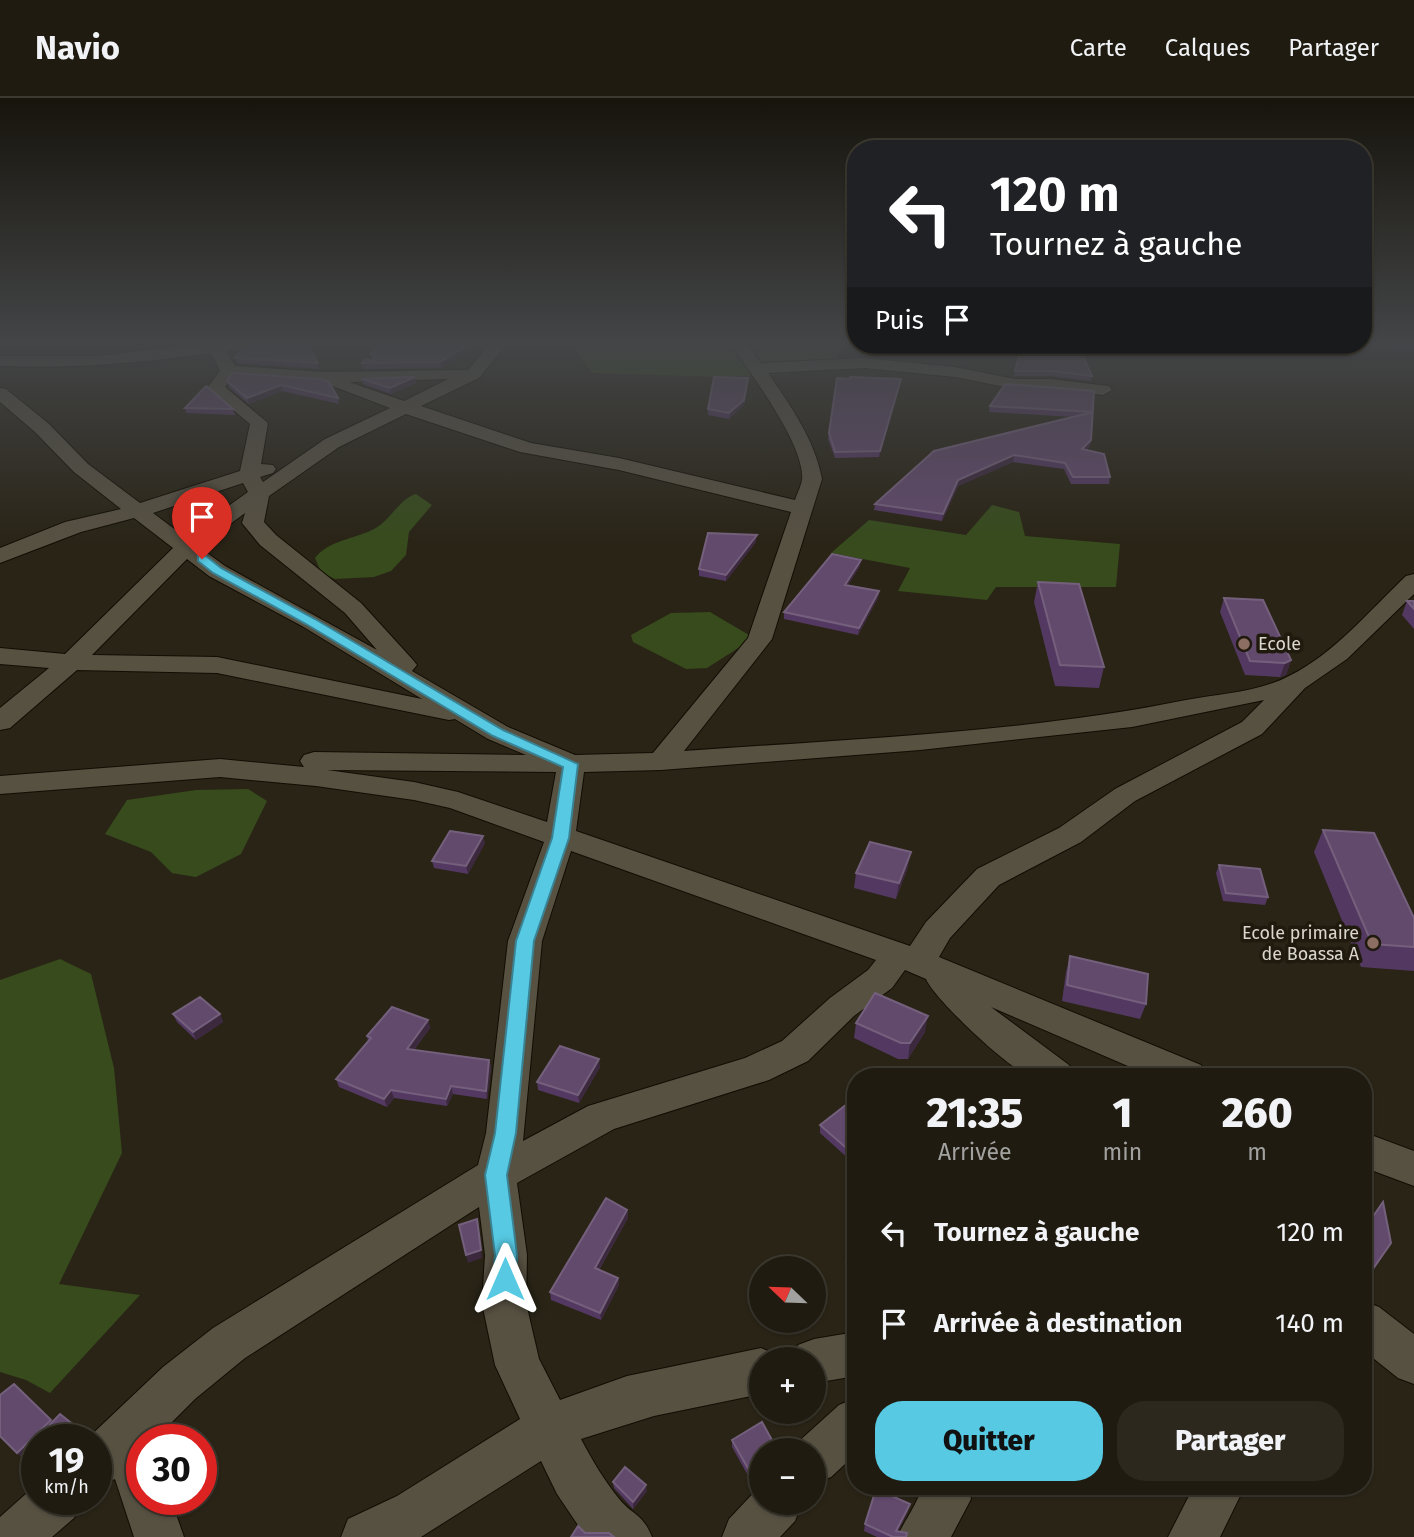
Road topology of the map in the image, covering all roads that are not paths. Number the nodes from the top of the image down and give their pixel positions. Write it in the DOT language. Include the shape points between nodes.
graph roads {
  1 [pos="18,408"];
  2 [pos="243,408"];
  3 [pos="403,408"];
  4 [pos="408,408"];
  5 [pos="780,408"];
  6 [pos="254,484"];
  7 [pos="801,508"];
  8 [pos="137,511"];
  9 [pos="187,546"];
  10 [pos="0,556"];
  11 [pos="1414,580"];
  12 [pos="0,656"];
  13 [pos="71,662"];
  14 [pos="1298,682"];
  15 [pos="426,689"];
  16 [pos="470,716"];
  17 [pos="0,722"];
  18 [pos="661,761"];
  19 [pos="571,764"];
  20 [pos="220,768"];
  21 [pos="0,785"];
  22 [pos="561,838"];
  23 [pos="918,963"];
  24 [pos="1045,1068"];
  25 [pos="1169,1068"];
  26 [pos="1372,1151"];
  27 [pos="1411,1161"];
  28 [pos="496,1175"];
  29 [pos="1372,1329"];
  30 [pos="847,1356"];
  31 [pos="826,1359"];
  32 [pos="1414,1362"];
  33 [pos="749,1373"];
  34 [pos="551,1428"];
  35 [pos="847,1430"];
  36 [pos="826,1449"];
  37 [pos="112,1450"];
  38 [pos="112,1452"];
  39 [pos="126,1468"];
  40 [pos="946,1495"];
  41 [pos="1216,1495"];
  42 [pos="39,1515"];
  43 [pos="151,1515"];
  44 [pos="766,1515"];
  45 [pos="15,1537"];
  46 [pos="159,1537"];
  47 [pos="366,1537"];
  48 [pos="627,1537"];
  49 [pos="747,1537"];
  50 [pos="922,1537"];
  51 [pos="1193,1537"];
  1 -- 8 [label="street" via="81,468"];
  2 -- 6 [label="street" via="259,423"];
  3 -- 6 [label="street"];
  4 -- 7 [label="street" via="527,448 619,464"];
  5 -- 7 [label="street" via="812,470"];
  6 -- 8 [label="street"];
  6 -- 9 [label="street"];
  6 -- 15 [label="street" via="253,523 353,608"];
  7 -- 18 [label="street" via="760,639"];
  8 -- 9 [label="street"];
  8 -- 10 [label="street" via="73,527"];
  9 -- 13 [label="street"];
  9 -- 15 [label="street" via="217,571"];
  11 -- 14 [label="street" via="1338,654"];
  12 -- 13 [label="street"];
  13 -- 16 [label="street" via="217,665"];
  13 -- 17 [label="street"];
  14 -- 18 [label="street" via="1132,719 920,742"];
  14 -- 23 [label="street" via="1252,728 1125,795 1070,835 988,877 939,930"];
  15 -- 16 [label="street"];
  16 -- 19 [label="street"];
  18 -- 19 [label="street"];
  19 -- 20 [label="street" via="294,761"];
  19 -- 22 [label="street"];
  20 -- 21 [label="street"];
  20 -- 22 [label="street" via="414,791 458,801"];
  22 -- 23 [label="street"];
  22 -- 28 [label="street" via="525,941 505,1133"];
  23 -- 24 [label="street" via="981,1020"];
  23 -- 25 [label="street"];
  23 -- 28 [label="street" via="880,979 795,1051 746,1074 602,1117"];
  26 -- 27 [label="street"];
  28 -- 34 [label="street" via="506,1255 504,1303 518,1365"];
  28 -- 37 [label="street" via="229,1343 179,1383"];
  29 -- 32 [label="street"];
  30 -- 31 [label="street"];
  33 -- 34 [label="street" via="632,1397"];
  34 -- 47 [label="street" via="401,1522"];
  34 -- 48 [label="street" via="574,1477 604,1520"];
  35 -- 36 [label="street"];
  38 -- 39 [label="street"];
  40 -- 50 [label="street"];
  41 -- 51 [label="street"];
  42 -- 45 [label="street"];
  43 -- 46 [label="street"];
  44 -- 49 [label="street"];
}
